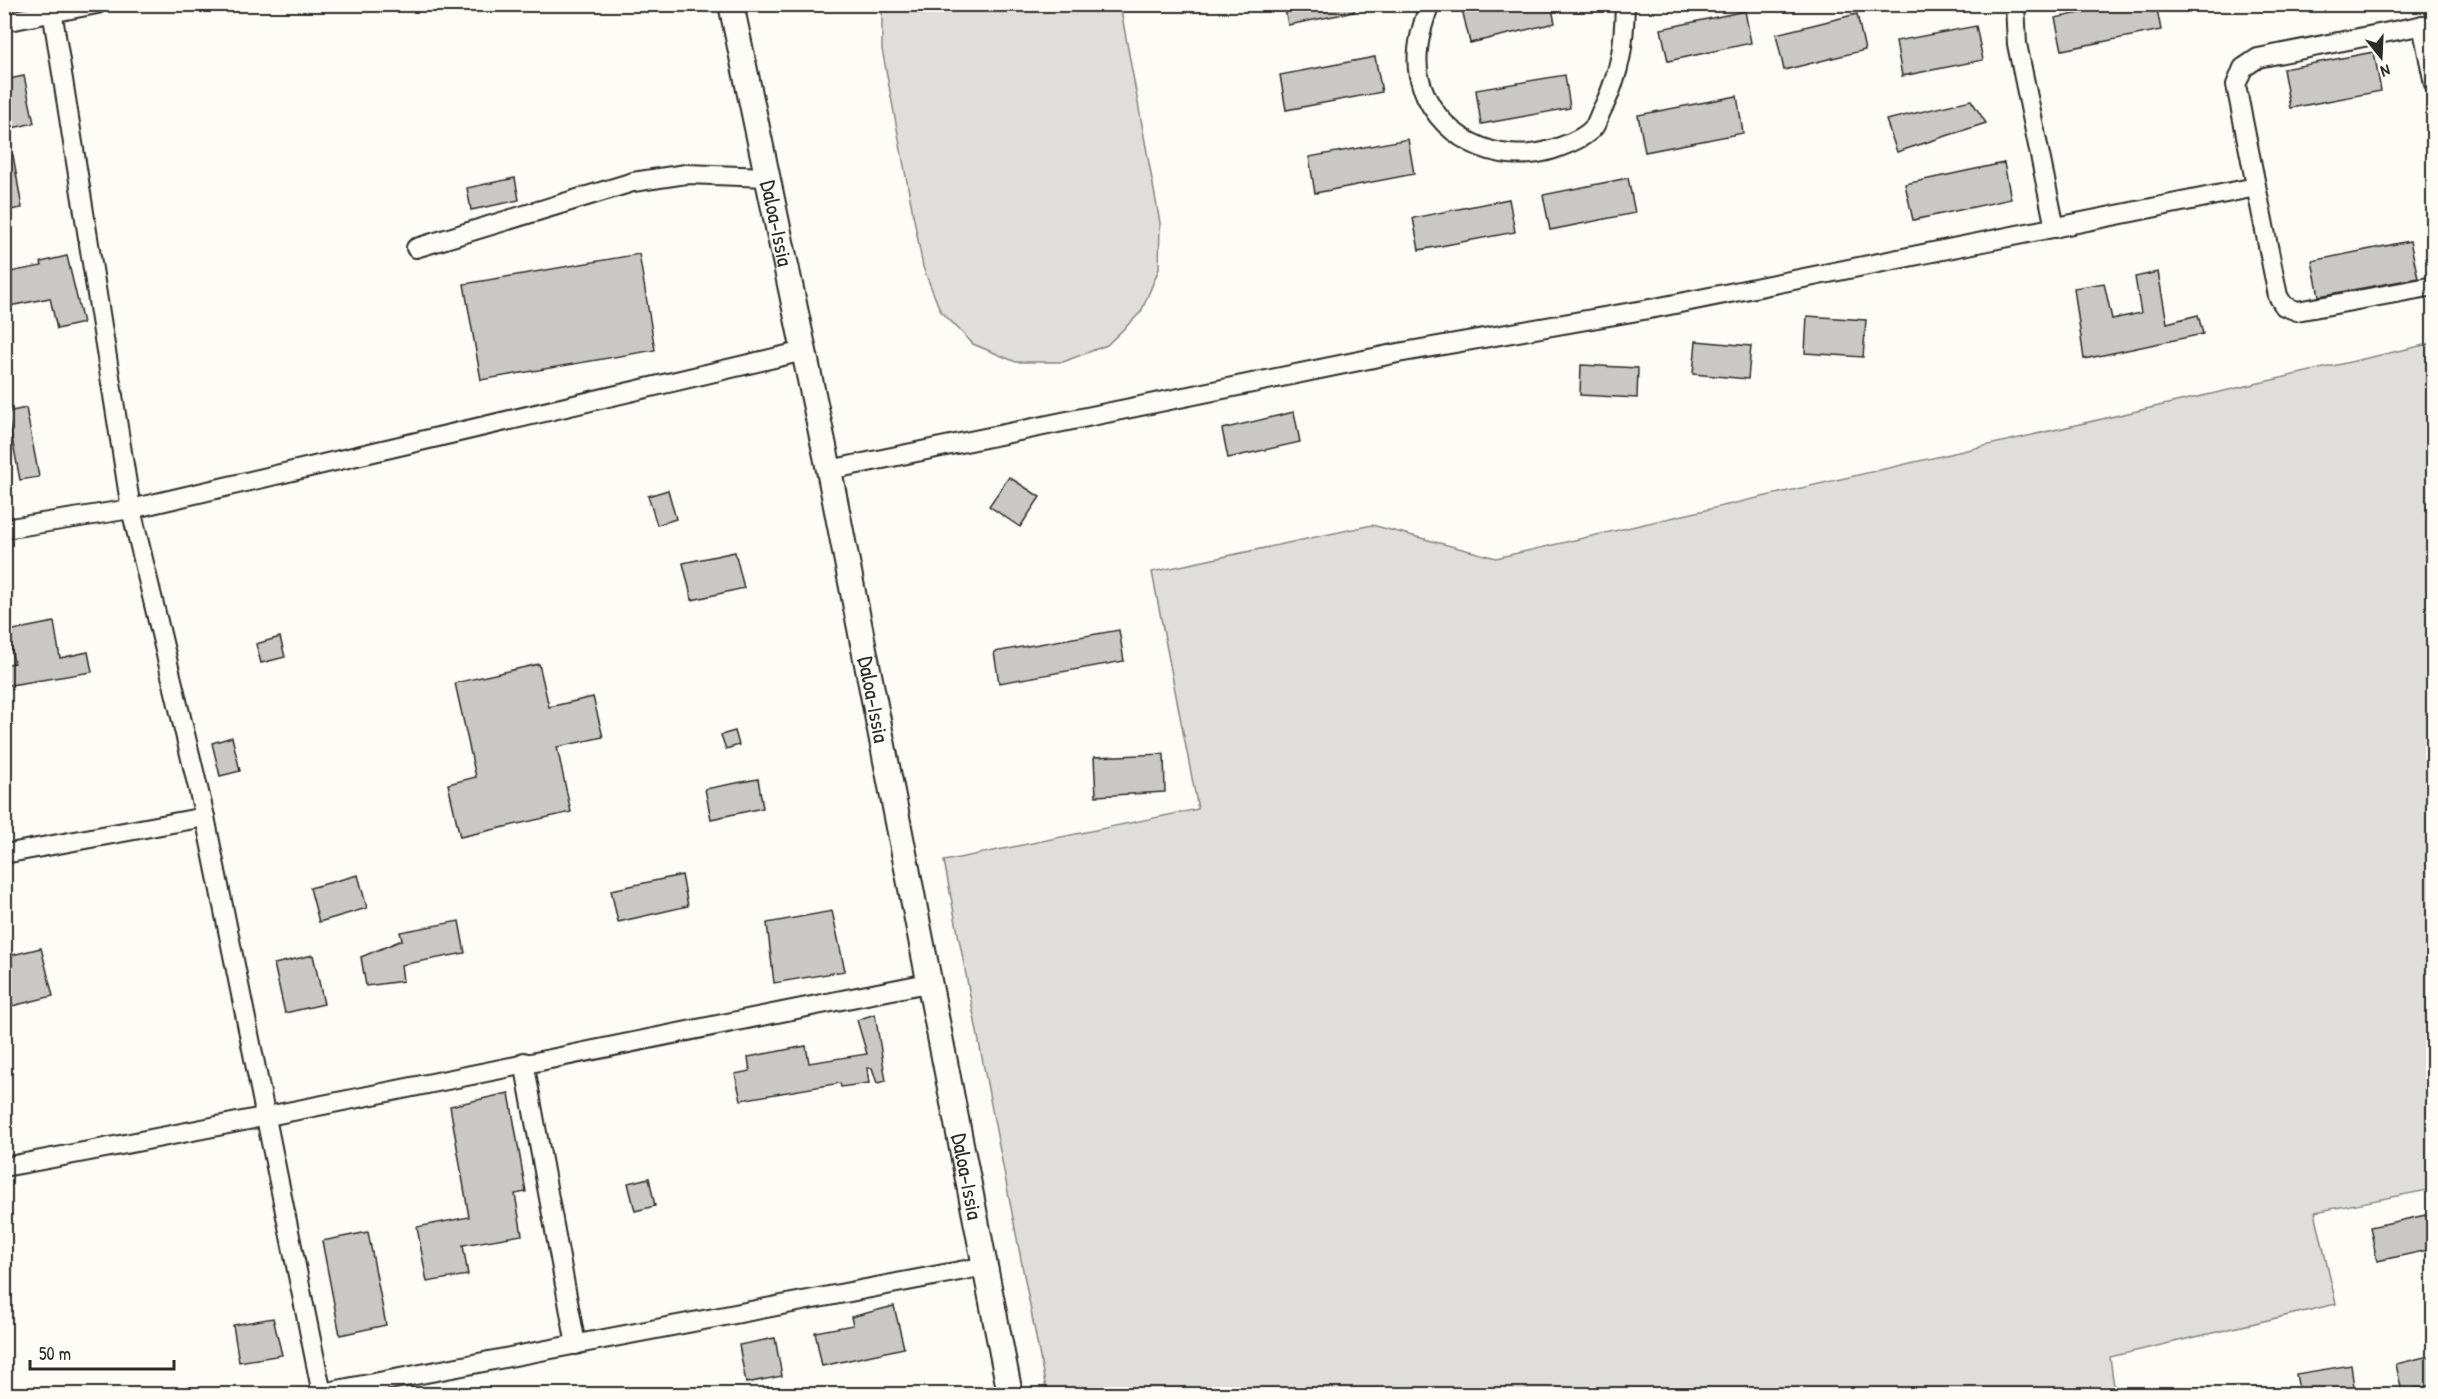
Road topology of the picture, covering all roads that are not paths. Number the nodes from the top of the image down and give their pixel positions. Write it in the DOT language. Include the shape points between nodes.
graph roads {
  1 [pos="98,4"];
  2 [pos="731,4"];
  3 [pos="1430,4"];
  4 [pos="1625,4"];
  5 [pos="2015,4"];
  6 [pos="52,9"];
  7 [pos="4,22"];
  8 [pos="2428,24"];
  9 [pos="2433,84"];
  10 [pos="767,177"];
  11 [pos="2256,188"];
  12 [pos="2055,228"];
  13 [pos="416,248"];
  14 [pos="2433,286"];
  15 [pos="804,351"];
  16 [pos="829,471"];
  17 [pos="131,509"];
  18 [pos="4,529"];
  19 [pos="205,817"];
  20 [pos="4,854"];
  21 [pos="928,983"];
  22 [pos="524,1062"];
  23 [pos="266,1119"];
  24 [pos="4,1167"];
  25 [pos="986,1266"];
  26 [pos="576,1345"];
  27 [pos="320,1394"];
  28 [pos="1010,1395"];
  1 -- 6 [label="street"];
  2 -- 10 [label="main road, Daloa-Issia"];
  3 -- 4 [label="street" via="1418,48 1419,76 1430,103 1448,126 1470,144 1502,155 1535,155 1566,145 1593,128 1618,75"];
  5 -- 12 [label="street" via="2017,44"];
  6 -- 7 [label="street"];
  6 -- 17 [label="street"];
  8 -- 9 [label="street"];
  8 -- 11 [label="street" via="2258,58 2243,68 2236,85"];
  10 -- 13 [label="street" via="686,174 633,182"];
  10 -- 15 [label="main road, Daloa-Issia"];
  11 -- 12 [label="street"];
  11 -- 14 [label="street" via="2278,296 2284,306 2297,311"];
  12 -- 16 [label="street" via="1655,308 1398,353"];
  15 -- 16 [label="main road, Daloa-Issia"];
  15 -- 17 [label="street"];
  16 -- 21 [label="main road, Daloa-Issia"];
  17 -- 18 [label="street"];
  17 -- 19 [label="street"];
  19 -- 20 [label="street"];
  19 -- 23 [label="street"];
  21 -- 22 [label="street"];
  21 -- 25 [label="main road, Daloa-Issia"];
  22 -- 23 [label="street"];
  22 -- 26 [label="street"];
  23 -- 24 [label="street"];
  23 -- 27 [label="street"];
  25 -- 26 [label="street"];
  25 -- 28 [label="main road, Daloa-Issia"];
  26 -- 27 [label="street"];
}
